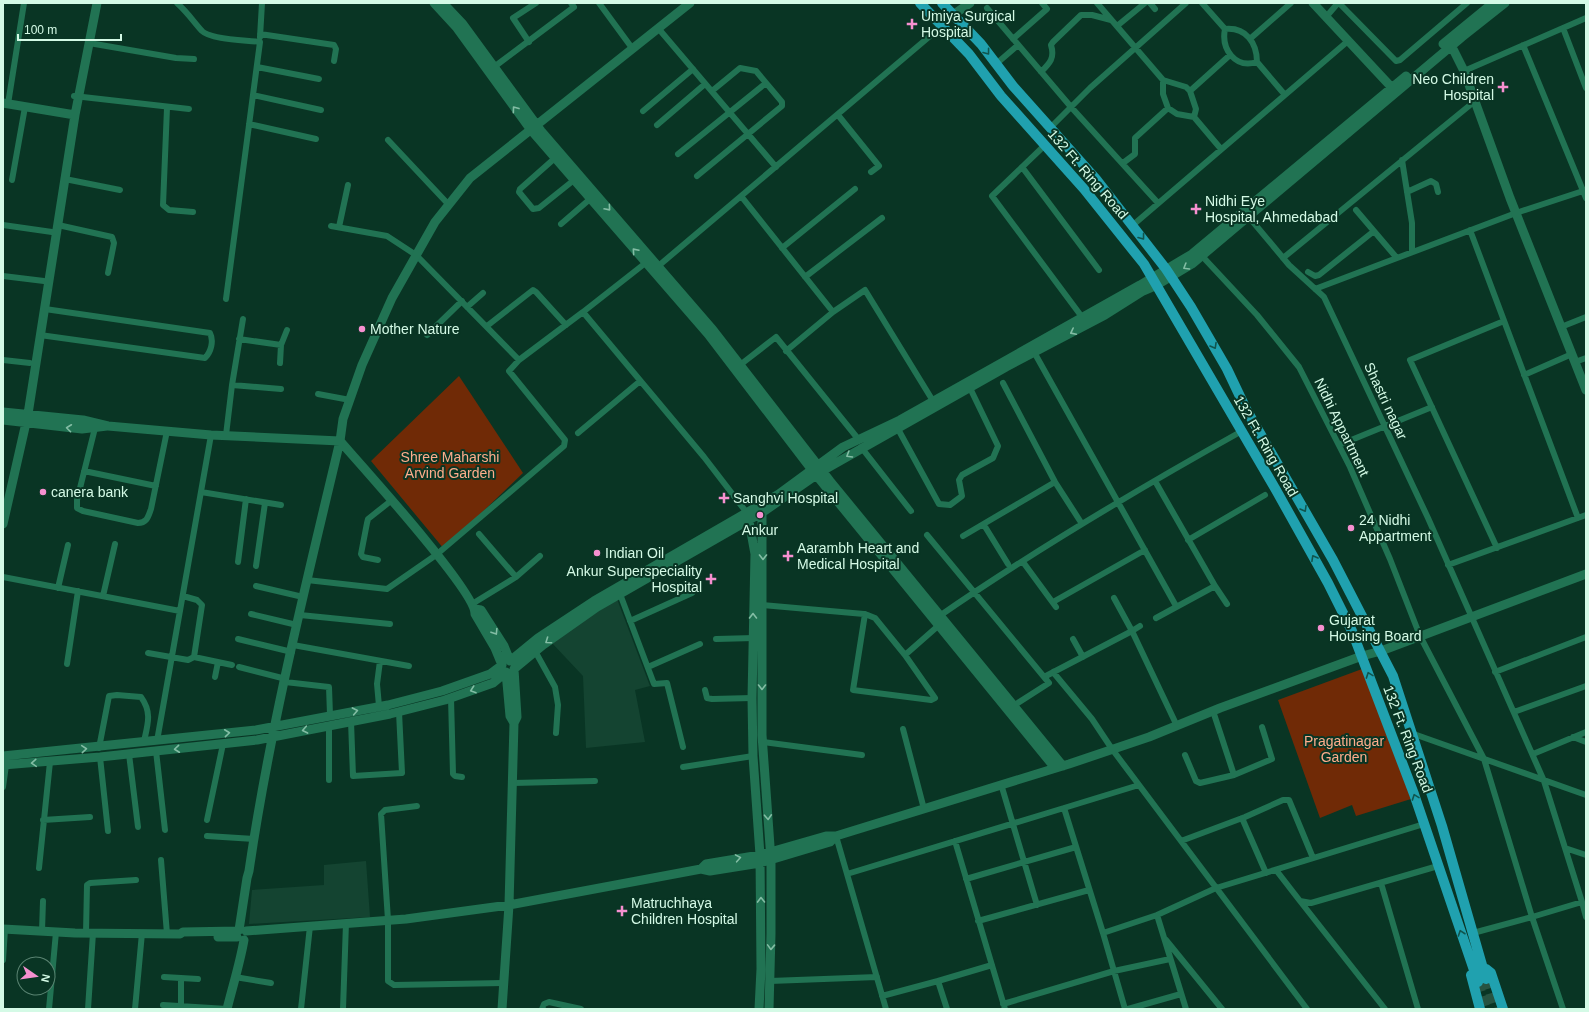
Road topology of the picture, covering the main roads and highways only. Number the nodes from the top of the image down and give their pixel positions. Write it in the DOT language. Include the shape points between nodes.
graph roads {
  1 [pos="920,3"];
  2 [pos="942,3"];
  3 [pos="1478,968"];
  4 [pos="1482,980"];
  5 [pos="1480,1009"];
  6 [pos="1503,1009"];
  3 -- 1 [label="main road, 132 Ft. Ring Road, one-way" via="1352,631 1328,583 1242,431 1155,281 1104,212 1001,96 969,54"];
  2 -- 3 [label="main road, 132 Ft. Ring Road, one-way" via="981,44 1013,86 1096,179 1169,273 1223,362 1246,409 1333,560 1392,676 1442,826 1473,933"];
  3 -- 4 [label="main road"];
  3 -- 5 [label="main road" via="1470,976"];
  3 -- 6 [label="main road" via="1491,973"];
}
